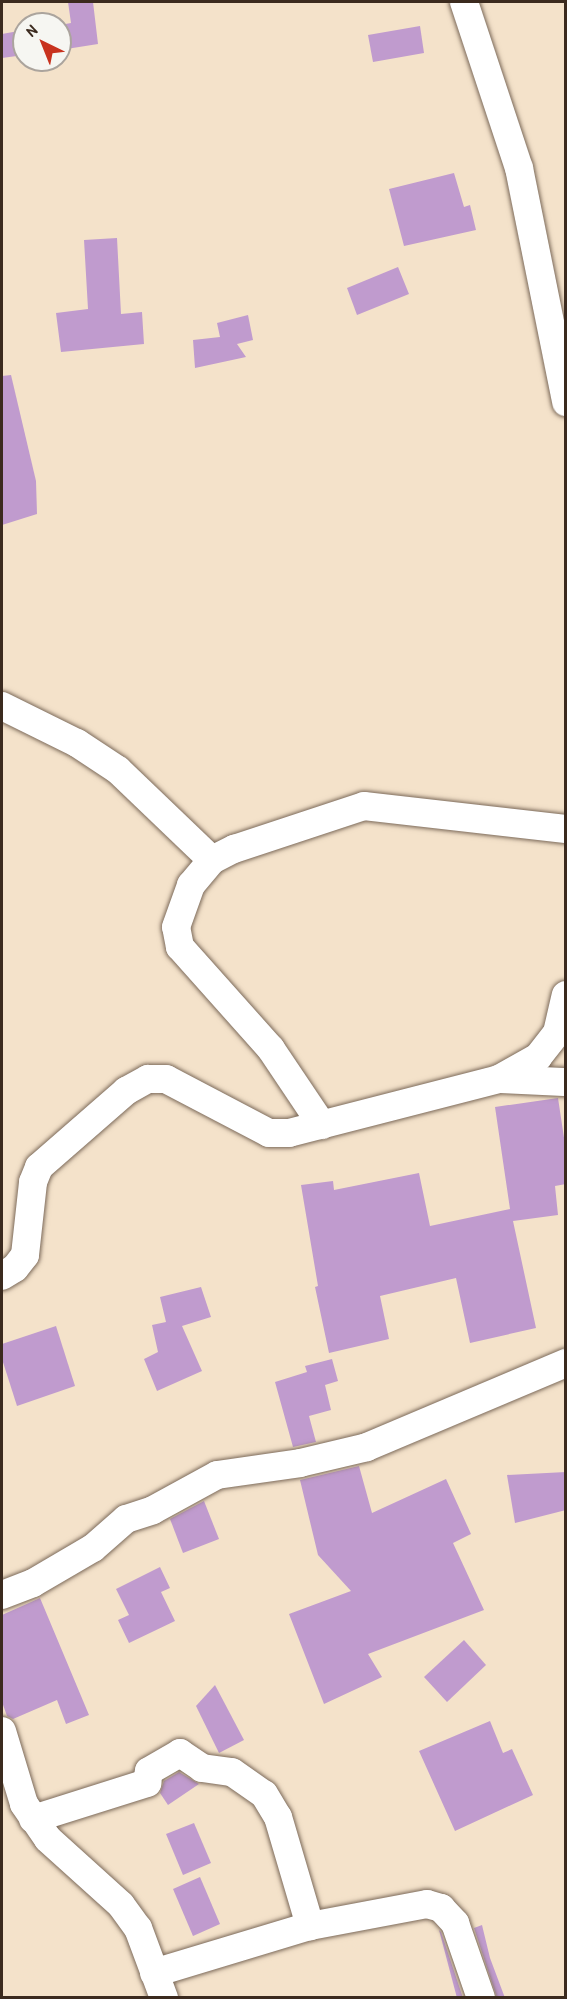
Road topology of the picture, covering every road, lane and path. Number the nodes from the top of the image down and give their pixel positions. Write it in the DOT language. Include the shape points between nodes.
graph roads {
  1 [pos="464,2"];
  2 [pos="566,402"];
  3 [pos="2,706"];
  4 [pos="566,829"];
  5 [pos="212,860"];
  6 [pos="566,995"];
  7 [pos="499,1079"];
  8 [pos="566,1082"];
  9 [pos="322,1125"];
  10 [pos="2,1276"];
  11 [pos="566,1363"];
  12 [pos="2,1595"];
  13 [pos="2,1731"];
  14 [pos="33,1819"];
  15 [pos="310,1926"];
  16 [pos="159,1985"];
  17 [pos="480,1998"];
  1 -- 2 [label="street" via="519,168"];
  3 -- 5 [label="street" via="77,743 118,770"];
  4 -- 5 [label="street" via="364,806 234,849"];
  5 -- 9 [label="street" via="191,885 183,904 176,927 180,947 271,1050"];
  6 -- 7 [label="street" via="557,1033 538,1057"];
  7 -- 8 [label="street"];
  7 -- 9 [label="street"];
  9 -- 10 [label="street" via="289,1134 269,1133 166,1079 148,1079 126,1091 39,1167 33,1182 25,1255"];
  11 -- 12 [label="street" via="367,1447 300,1463 217,1475 153,1510 126,1519 93,1548 33,1583"];
  13 -- 14 [label="street" via="24,1804"];
  14 -- 15 [label="street" via="147,1783 149,1771 180,1753 202,1768 232,1772 264,1794 278,1817"];
  14 -- 16 [label="street" via="67,1859 121,1905 138,1928"];
  15 -- 16 [label="street"];
  15 -- 17 [label="street" via="436,1906 455,1923"];
}
